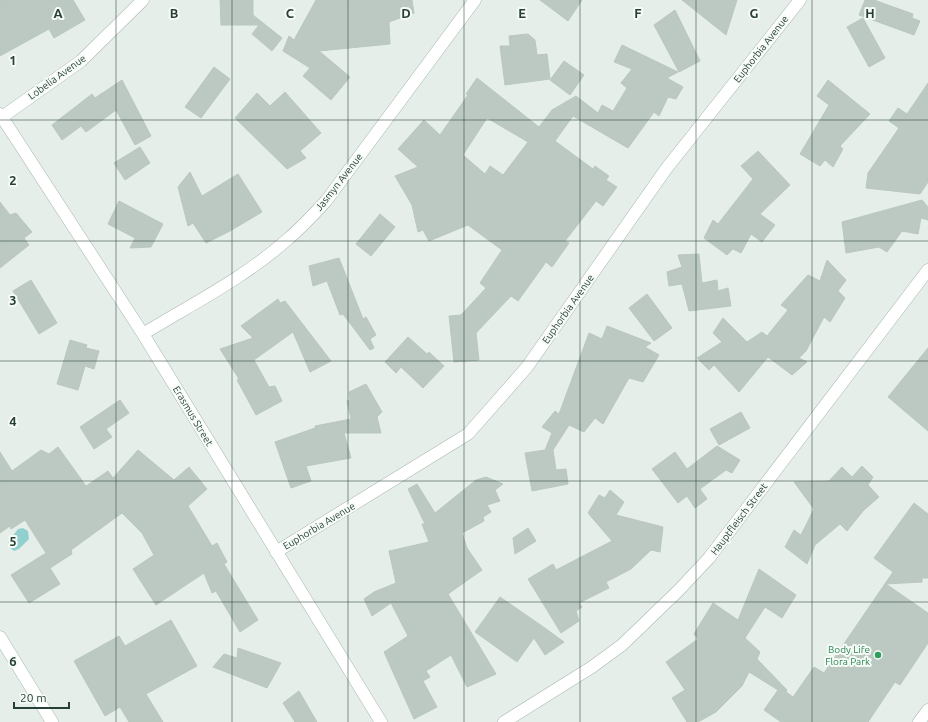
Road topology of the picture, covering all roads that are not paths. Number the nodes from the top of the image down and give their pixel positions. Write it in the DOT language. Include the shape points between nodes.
graph roads {
  1 [pos="143,0"];
  2 [pos="475,0"];
  3 [pos="800,0"];
  4 [pos="1,115"];
  5 [pos="928,270"];
  6 [pos="143,334"];
  7 [pos="276,552"];
  8 [pos="0,637"];
  9 [pos="928,710"];
  10 [pos="52,722"];
  11 [pos="381,722"];
  12 [pos="504,722"];
  13 [pos="918,722"];
  1 -- 4 [label="street, Lobelia Avenue" via="81,61"];
  2 -- 6 [label="street, Jasmyn Avenue" via="313,215 289,238 250,268"];
  3 -- 7 [label="street, Euphorbia Avenue" via="666,169 527,367 468,434"];
  4 -- 6 [label="street, Erasmus Street"];
  5 -- 12 [label="street, Hauptfleisch Street" via="709,558 680,590 622,645 592,667"];
  6 -- 7 [label="street, Erasmus Street"];
  7 -- 11 [label="street, Erasmus Street"];
  8 -- 10 [label="street"];
  9 -- 13 [label="street"];
}
